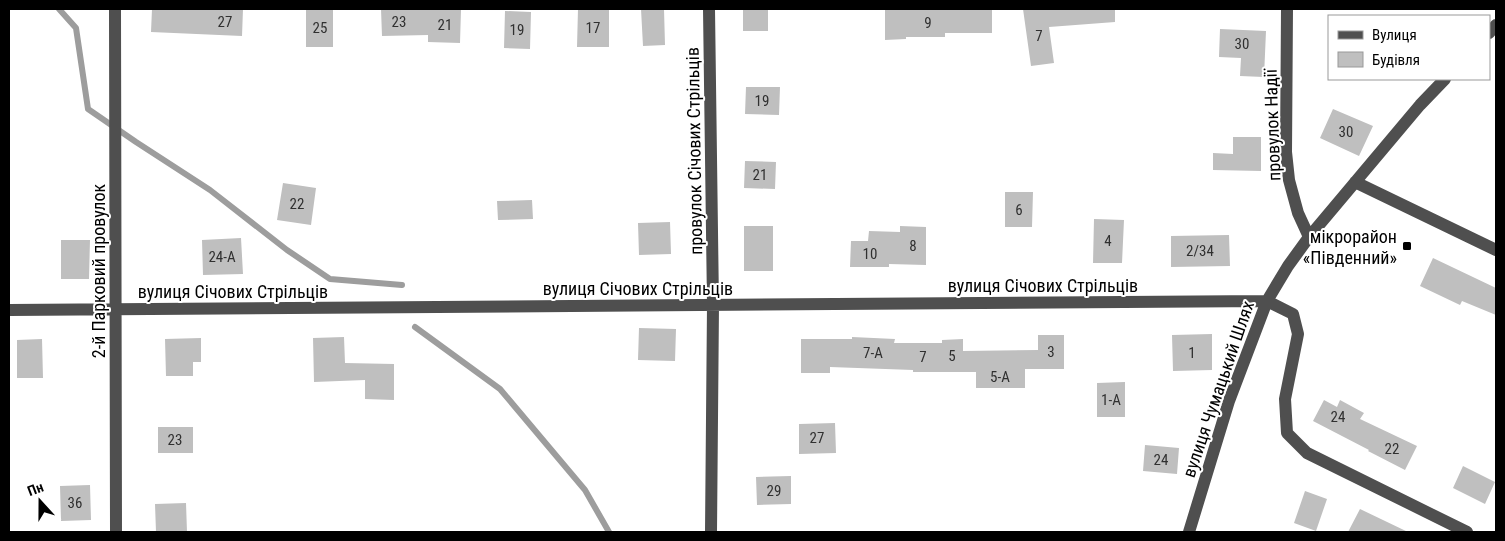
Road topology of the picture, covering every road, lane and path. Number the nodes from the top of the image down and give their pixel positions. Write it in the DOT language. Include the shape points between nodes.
graph roads {
  1 [pos="115,9"];
  2 [pos="709,9"];
  3 [pos="1287,9"];
  4 [pos="1444,80"];
  5 [pos="1355,182"];
  6 [pos="1309,237"];
  7 [pos="1496,250"];
  8 [pos="1267,301"];
  9 [pos="714,305"];
  10 [pos="9,310"];
  11 [pos="116,310"];
  12 [pos="116,532"];
  13 [pos="711,532"];
  14 [pos="1189,532"];
  15 [pos="1466,532"];
  1 -- 11 [label="street, 2-й Парковий провулок"];
  2 -- 9 [label="street, провулок Січових Стрільців"];
  3 -- 6 [label="street, провулок Надії" via="1286,152 1298,214"];
  4 -- 5 [label="street, вулиця Чумацький Шлях"];
  5 -- 6 [label="street, вулиця Чумацький Шлях"];
  5 -- 7 [label="street"];
  6 -- 8 [label="street, вулиця Чумацький Шлях"];
  8 -- 9 [label="street, вулиця Січових Стрільців"];
  8 -- 14 [label="street, вулиця Чумацький Шлях" via="1229,401"];
  8 -- 15 [label="street" via="1292,314 1298,334 1285,399 1287,433 1307,453"];
  9 -- 11 [label="street, вулиця Січових Стрільців"];
  9 -- 13 [label="street, провулок Січових Стрільців"];
  10 -- 11 [label="street, вулиця Січових Стрільців"];
  11 -- 12 [label="street, 2-й Парковий провулок"];
}
